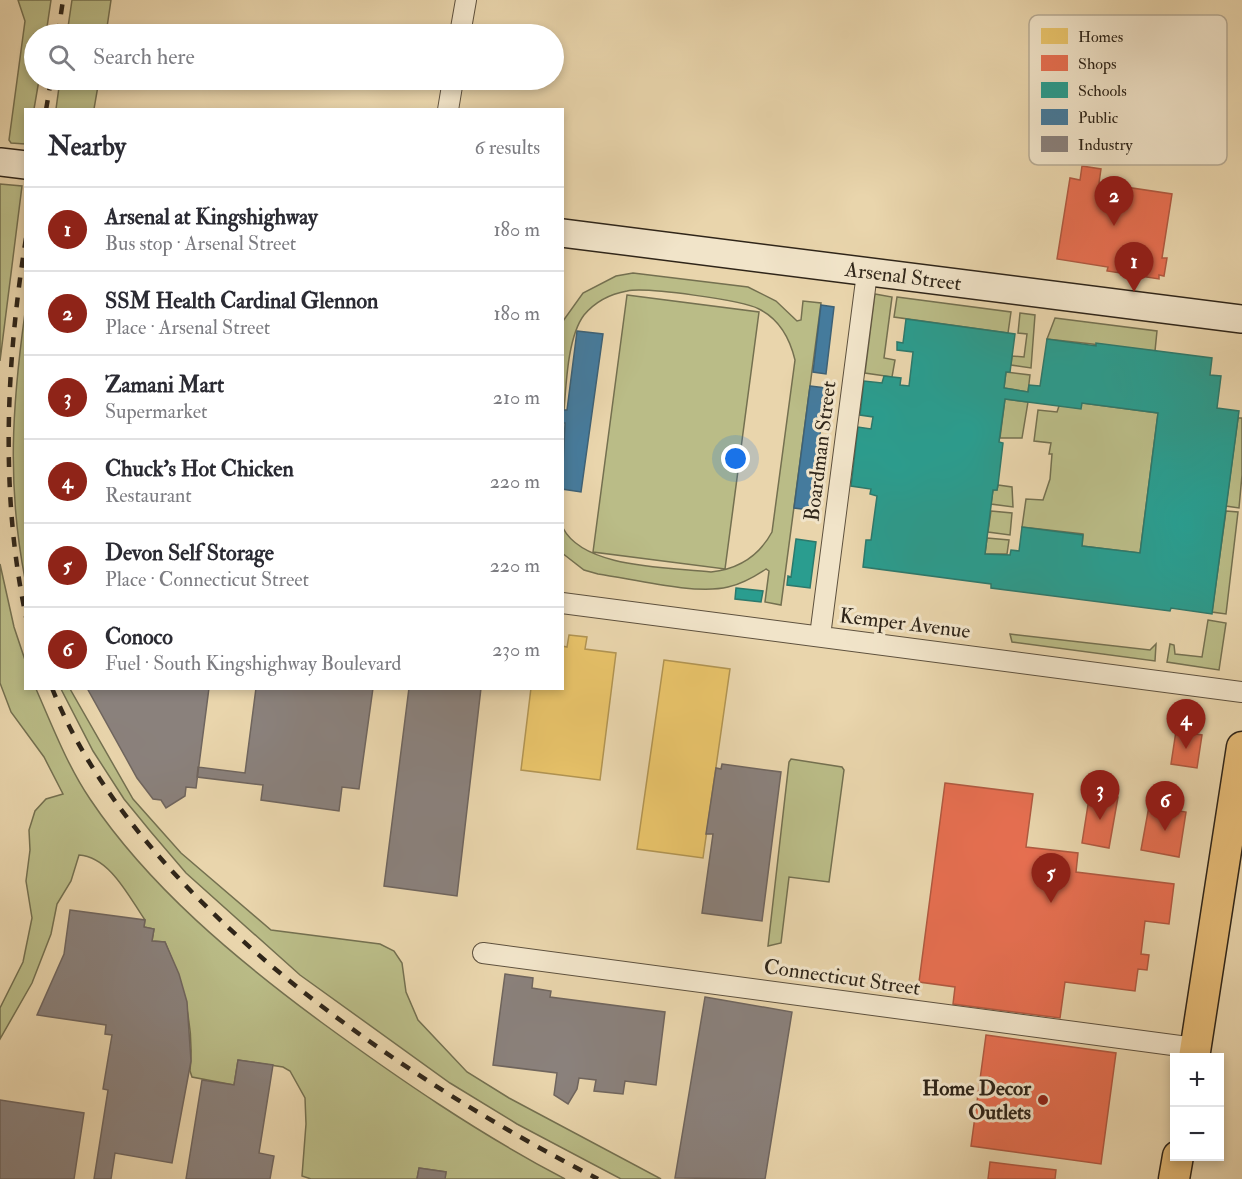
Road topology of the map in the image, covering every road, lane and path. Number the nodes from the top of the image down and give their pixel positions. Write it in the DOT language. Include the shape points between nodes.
graph roads {
  1 [pos="466,0"];
  2 [pos="462,24"];
  3 [pos="451,90"];
  4 [pos="448,108"];
  5 [pos="564,233"];
  6 [pos="867,273"];
  7 [pos="1242,319"];
  8 [pos="564,603"];
  9 [pos="820,636"];
  10 [pos="1242,692"];
  11 [pos="1242,747"];
  12 [pos="483,953"];
  13 [pos="1194,1053"];
  14 [pos="1177,1161"];
  15 [pos="1174,1179"];
  1 -- 2 [label="street"];
  3 -- 4 [label="street"];
  5 -- 6 [label="main road, Arsenal Street"];
  6 -- 7 [label="main road, Arsenal Street"];
  6 -- 9 [label="street, Boardman Street"];
  8 -- 9 [label="street, Kemper Avenue"];
  9 -- 10 [label="street, Kemper Avenue"];
  11 -- 13 [label="main road"];
  12 -- 13 [label="street, Connecticut Street"];
  14 -- 15 [label="main road"];
}
